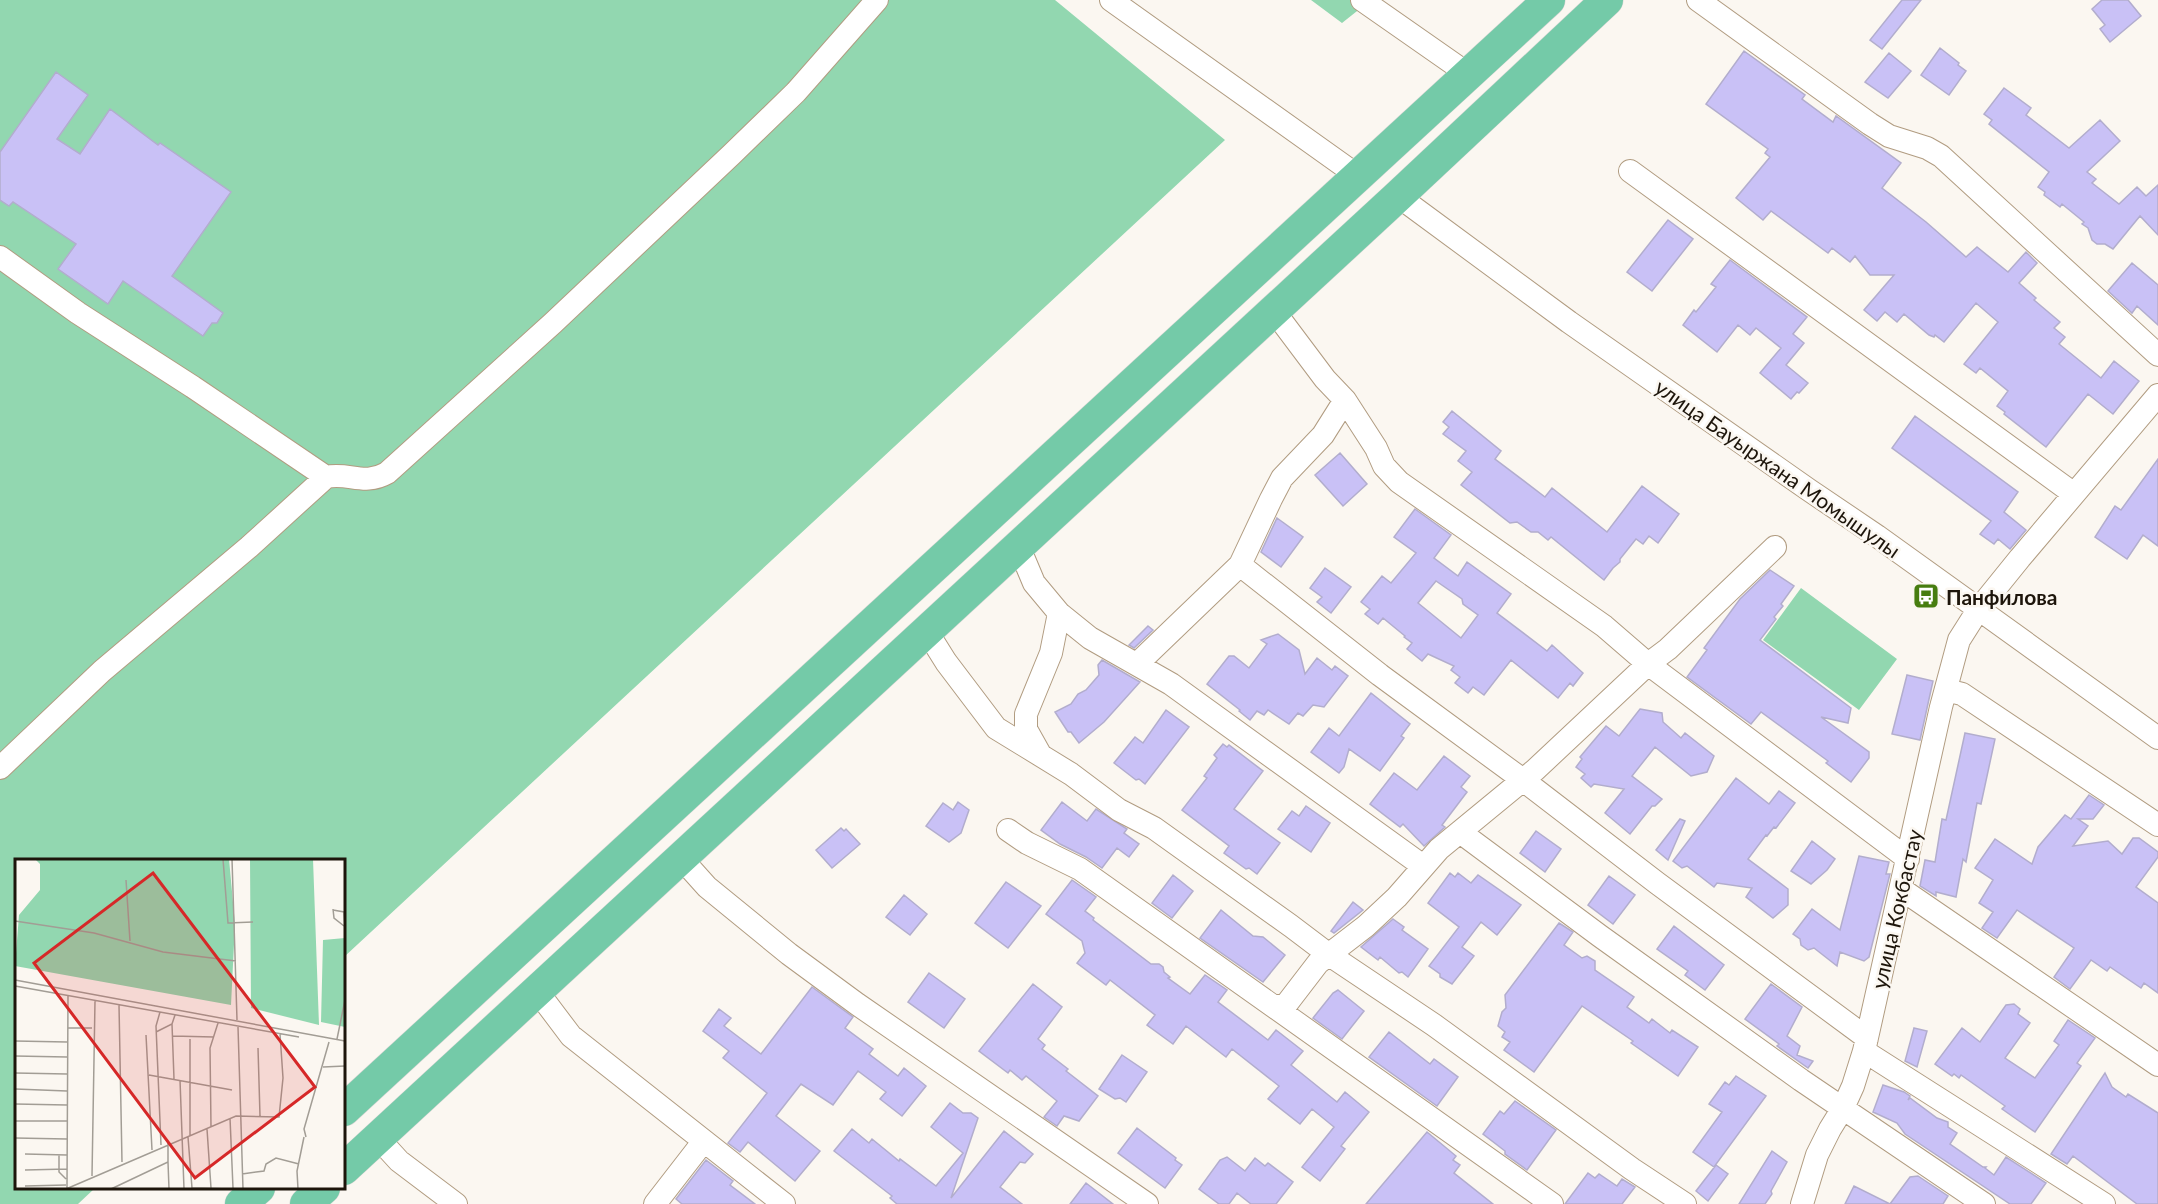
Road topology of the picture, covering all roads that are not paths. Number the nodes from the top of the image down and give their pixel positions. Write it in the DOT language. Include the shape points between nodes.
graph roads {
  1 [pos="877,0"];
  2 [pos="1111,0"];
  3 [pos="1362,0"];
  4 [pos="1549,0"];
  5 [pos="1607,0"];
  6 [pos="1698,0"];
  7 [pos="1468,74"];
  8 [pos="1630,171"];
  9 [pos="1358,176"];
  10 [pos="1398,196"];
  11 [pos="0,257"];
  12 [pos="1274,311"];
  13 [pos="2158,355"];
  14 [pos="2158,395"];
  15 [pos="1345,400"];
  16 [pos="326,477"];
  17 [pos="2074,494"];
  18 [pos="1018,545"];
  19 [pos="1775,547"];
  20 [pos="1240,566"];
  21 [pos="1978,610"];
  22 [pos="1059,613"];
  23 [pos="926,630"];
  24 [pos="1137,664"];
  25 [pos="1648,664"];
  26 [pos="1946,690"];
  27 [pos="2158,738"];
  28 [pos="1041,755"];
  29 [pos="0,768"];
  30 [pos="1523,780"];
  31 [pos="2158,825"];
  32 [pos="1008,830"];
  33 [pos="1460,832"];
  34 [pos="681,858"];
  35 [pos="1908,859"];
  36 [pos="1423,867"];
  37 [pos="1901,889"];
  38 [pos="1328,954"];
  39 [pos="537,991"];
  40 [pos="1275,1006"];
  41 [pos="1865,1044"];
  42 [pos="2158,1065"];
  43 [pos="1843,1108"];
  44 [pos="345,1109"];
  45 [pos="378,1138"];
  46 [pos="703,1142"];
  47 [pos="345,1168"];
  48 [pos="258,1189"];
  49 [pos="323,1189"];
  50 [pos="241,1204"];
  51 [pos="306,1204"];
  52 [pos="456,1204"];
  53 [pos="655,1204"];
  54 [pos="784,1204"];
  55 [pos="1147,1204"];
  56 [pos="1552,1204"];
  57 [pos="1685,1204"];
  58 [pos="1802,1204"];
  59 [pos="1984,1204"];
  60 [pos="2104,1204"];
  1 -- 16 [label="street" via="796,92 731,155 387,473 370,480"];
  2 -- 9 [label="street"];
  3 -- 7 [label="street"];
  4 -- 7 [label="highway"];
  5 -- 10 [label="highway"];
  6 -- 13 [label="street" via="1869,124 1941,156"];
  7 -- 9 [label="highway"];
  8 -- 17 [label="street"];
  9 -- 44 [label="highway"];
  10 -- 12 [label="highway"];
  10 -- 21 [label="street, улица Бауыржана Момышулы" via="1569,322"];
  11 -- 16 [label="street" via="78,314"];
  12 -- 15 [label="street"];
  12 -- 18 [label="highway"];
  14 -- 17 [label="street, улица Кокбастау"];
  15 -- 20 [label="street" via="1323,435 1282,478"];
  15 -- 25 [label="street" via="1384,466 1399,482 1604,626"];
  16 -- 29 [label="street" via="102,670"];
  17 -- 21 [label="street, улица Кокбастау"];
  18 -- 22 [label="street" via="1034,583"];
  18 -- 23 [label="highway"];
  19 -- 25 [label="street"];
  20 -- 24 [label="street"];
  20 -- 30 [label="street"];
  21 -- 26 [label="street, улица Кокбастау" via="1959,640"];
  21 -- 27 [label="street, улица Бауыржана Момышулы"];
  22 -- 24 [label="street" via="1090,638"];
  22 -- 28 [label="street" via="1048,662 1026,714 1026,729"];
  23 -- 28 [label="street" via="996,728"];
  23 -- 34 [label="highway"];
  24 -- 36 [label="street" via="1238,731"];
  25 -- 30 [label="street"];
  25 -- 35 [label="street"];
  26 -- 31 [label="street" via="1962,694"];
  26 -- 35 [label="street, улица Кокбастау"];
  28 -- 38 [label="street" via="1119,810 1154,828"];
  30 -- 33 [label="street"];
  30 -- 41 [label="street"];
  32 -- 40 [label="street" via="1080,869"];
  33 -- 36 [label="street"];
  33 -- 43 [label="street"];
  34 -- 39 [label="highway"];
  34 -- 55 [label="street" via="707,887 797,960"];
  35 -- 37 [label="street, улица Кокбастау"];
  36 -- 38 [label="street" via="1366,926"];
  37 -- 41 [label="street, улица Кокбастау"];
  37 -- 42 [label="street"];
  38 -- 40 [label="street" via="1285,1006"];
  38 -- 57 [label="street"];
  39 -- 45 [label="highway"];
  39 -- 46 [label="street" via="571,1036"];
  40 -- 56 [label="street"];
  41 -- 43 [label="street, улица Кокбастау"];
  41 -- 60 [label="street"];
  43 -- 58 [label="street, улица Кокбастау" via="1817,1155"];
  43 -- 59 [label="street"];
  45 -- 47 [label="highway"];
  45 -- 52 [label="street" via="399,1161"];
  46 -- 53 [label="street"];
  46 -- 54 [label="street"];
  48 -- 50 [label="highway"];
  49 -- 51 [label="highway"];
}
